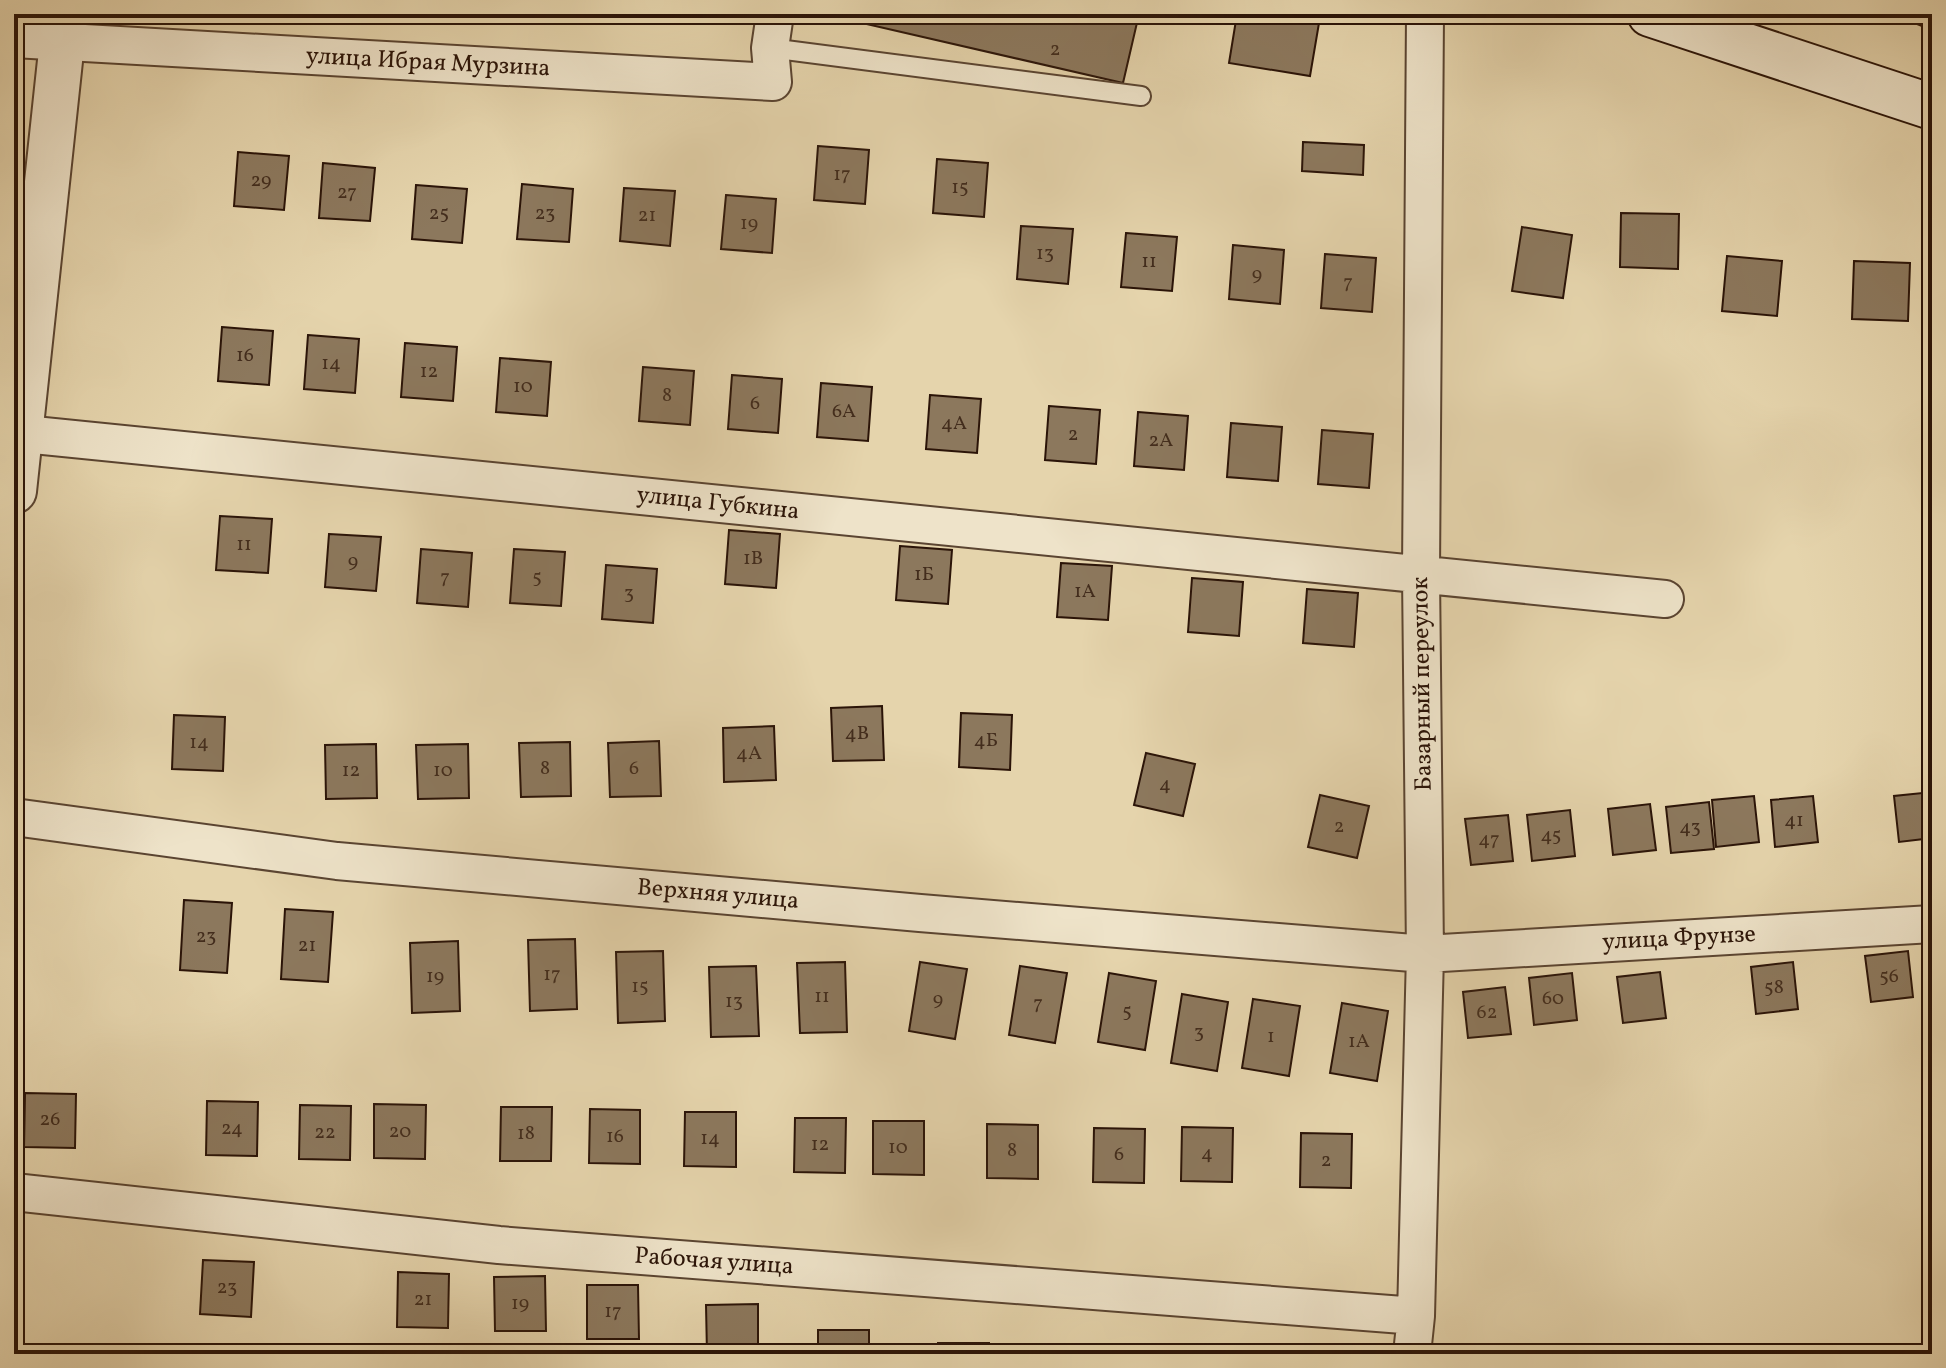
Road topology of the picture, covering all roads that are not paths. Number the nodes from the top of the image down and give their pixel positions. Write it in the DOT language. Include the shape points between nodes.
graph roads {
  1 [pos="1425,14"];
  2 [pos="1650,14"];
  3 [pos="64,28"];
  4 [pos="772,31"];
  5 [pos="14,39"];
  6 [pos="1141,96"];
  7 [pos="1932,107"];
  8 [pos="16,434"];
  9 [pos="14,491"];
  10 [pos="1421,574"];
  11 [pos="1665,599"];
  12 [pos="14,817"];
  13 [pos="1932,924"];
  14 [pos="1425,954"];
  15 [pos="14,1192"];
  16 [pos="1416,1316"];
  17 [pos="1412,1354"];
  1 -- 10 [label="street, Базарный переулок"];
  2 -- 7 [label="street"];
  3 -- 4 [label="street, улица Ибрая Мурзина" via="773,82"];
  3 -- 5 [label="street, улица Ибрая Мурзина"];
  3 -- 8 [label="street"];
  4 -- 6 [label="lane"];
  8 -- 9 [label="street"];
  8 -- 10 [label="street, улица Губкина"];
  10 -- 11 [label="street, улица Губкина"];
  10 -- 14 [label="street, Базарный переулок"];
  12 -- 14 [label="street, Верхняя улица" via="337,861"];
  13 -- 14 [label="street, улица Фрунзе"];
  14 -- 16 [label="street, Базарный переулок"];
  15 -- 16 [label="street, Рабочая улица" via="499,1245"];
  16 -- 17 [label="street, Базарный переулок"];
}
